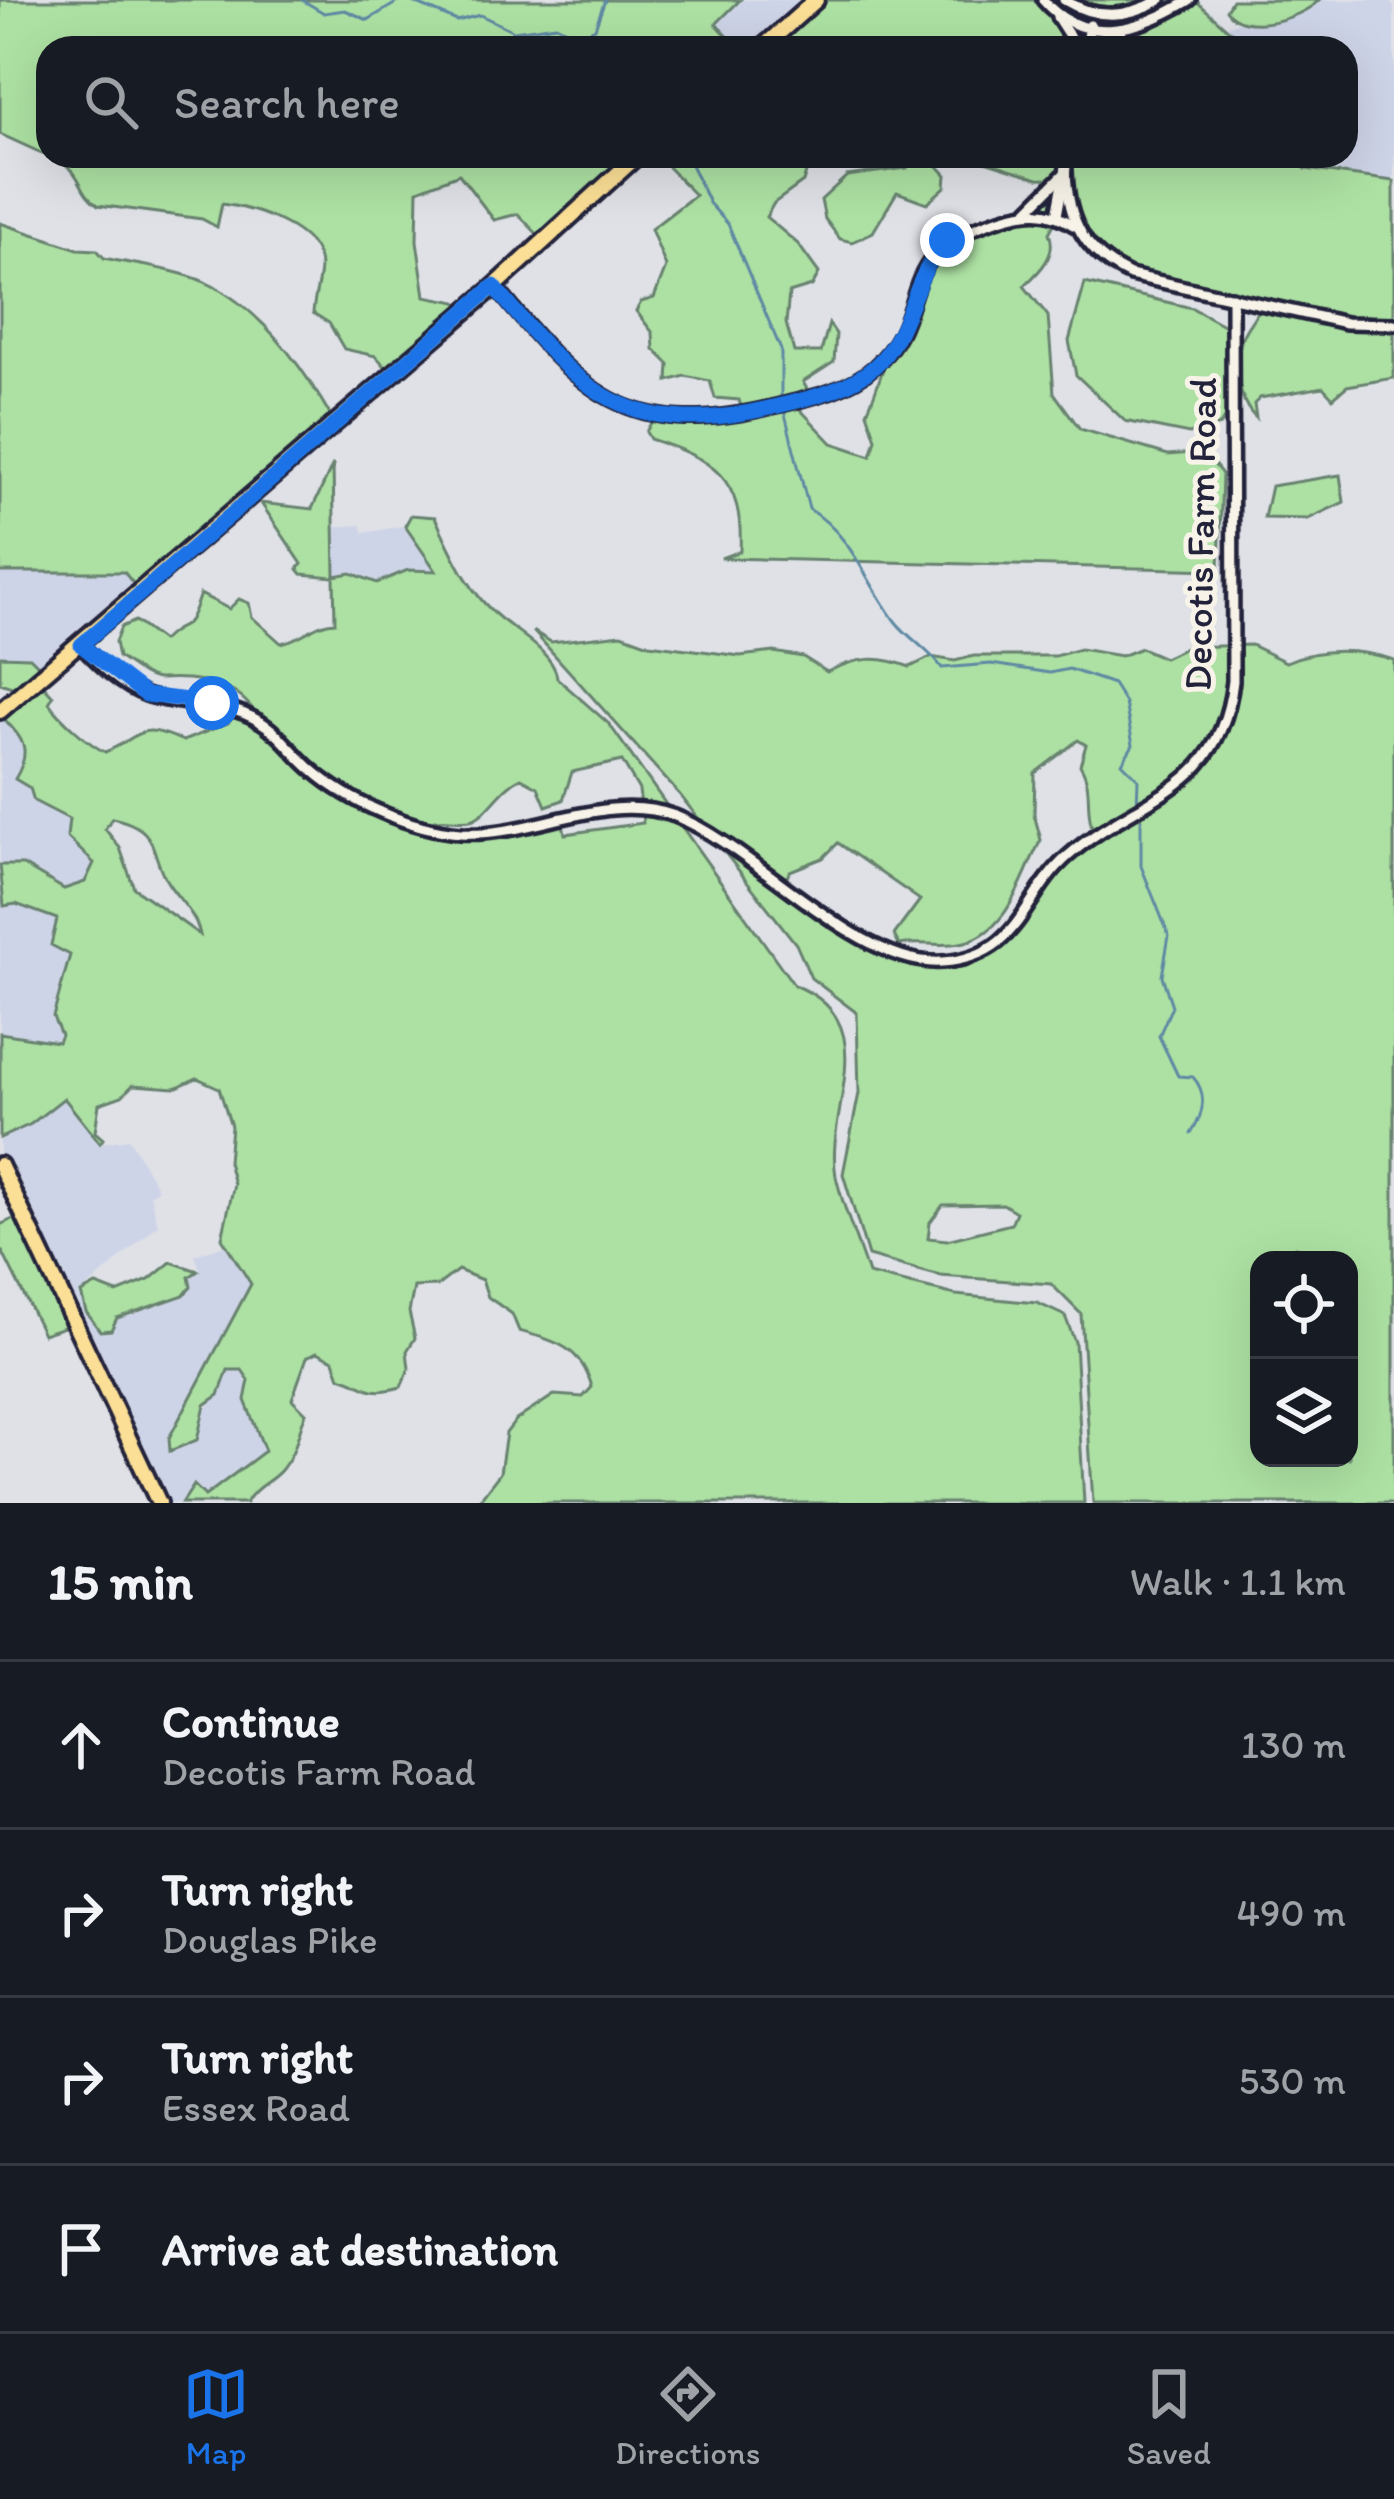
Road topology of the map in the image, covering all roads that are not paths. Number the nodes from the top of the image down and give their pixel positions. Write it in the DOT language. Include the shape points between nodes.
graph roads {
  1 [pos="815,0"];
  2 [pos="1043,0"];
  3 [pos="1064,0"];
  4 [pos="1160,0"];
  5 [pos="1190,0"];
  6 [pos="1054,13"];
  7 [pos="1093,14"];
  8 [pos="1090,27"];
  9 [pos="1128,32"];
  10 [pos="775,36"];
  11 [pos="1069,36"];
  12 [pos="1090,36"];
  13 [pos="1118,36"];
  14 [pos="624,168"];
  15 [pos="1066,168"];
  16 [pos="1066,171"];
  17 [pos="1027,211"];
  18 [pos="1057,215"];
  19 [pos="1075,226"];
  20 [pos="494,286"];
  21 [pos="1232,297"];
  22 [pos="1394,324"];
  23 [pos="81,645"];
  24 [pos="0,711"];
  25 [pos="0,1165"];
  26 [pos="156,1502"];
  1 -- 10 [label="main road"];
  2 -- 6 [label="street"];
  3 -- 7 [label="street"];
  4 -- 7 [label="street" via="1120,15"];
  5 -- 9 [label="street"];
  6 -- 8 [label="street"];
  6 -- 11 [label="street"];
  7 -- 8 [label="street"];
  8 -- 9 [label="street"];
  8 -- 12 [label="street"];
  9 -- 13 [label="street"];
  14 -- 20 [label="main road"];
  15 -- 16 [label="street"];
  16 -- 17 [label="street"];
  16 -- 18 [label="street"];
  16 -- 19 [label="street"];
  17 -- 18 [label="street"];
  17 -- 20 [label="street" via="969,230 928,260 874,368 813,397 704,420 623,406 588,388"];
  18 -- 19 [label="street"];
  19 -- 21 [label="street" via="1097,254 1130,275"];
  20 -- 23 [label="main road"];
  21 -- 22 [label="street"];
  21 -- 23 [label="street, Decotis Farm Road" via="1233,680 1221,734 1182,785 1070,854 999,944 962,959 925,962 882,948 701,830 644,808 491,833 407,822 328,784 259,721 212,703 146,695"];
  23 -- 24 [label="main road"];
  25 -- 26 [label="main road"];
}
